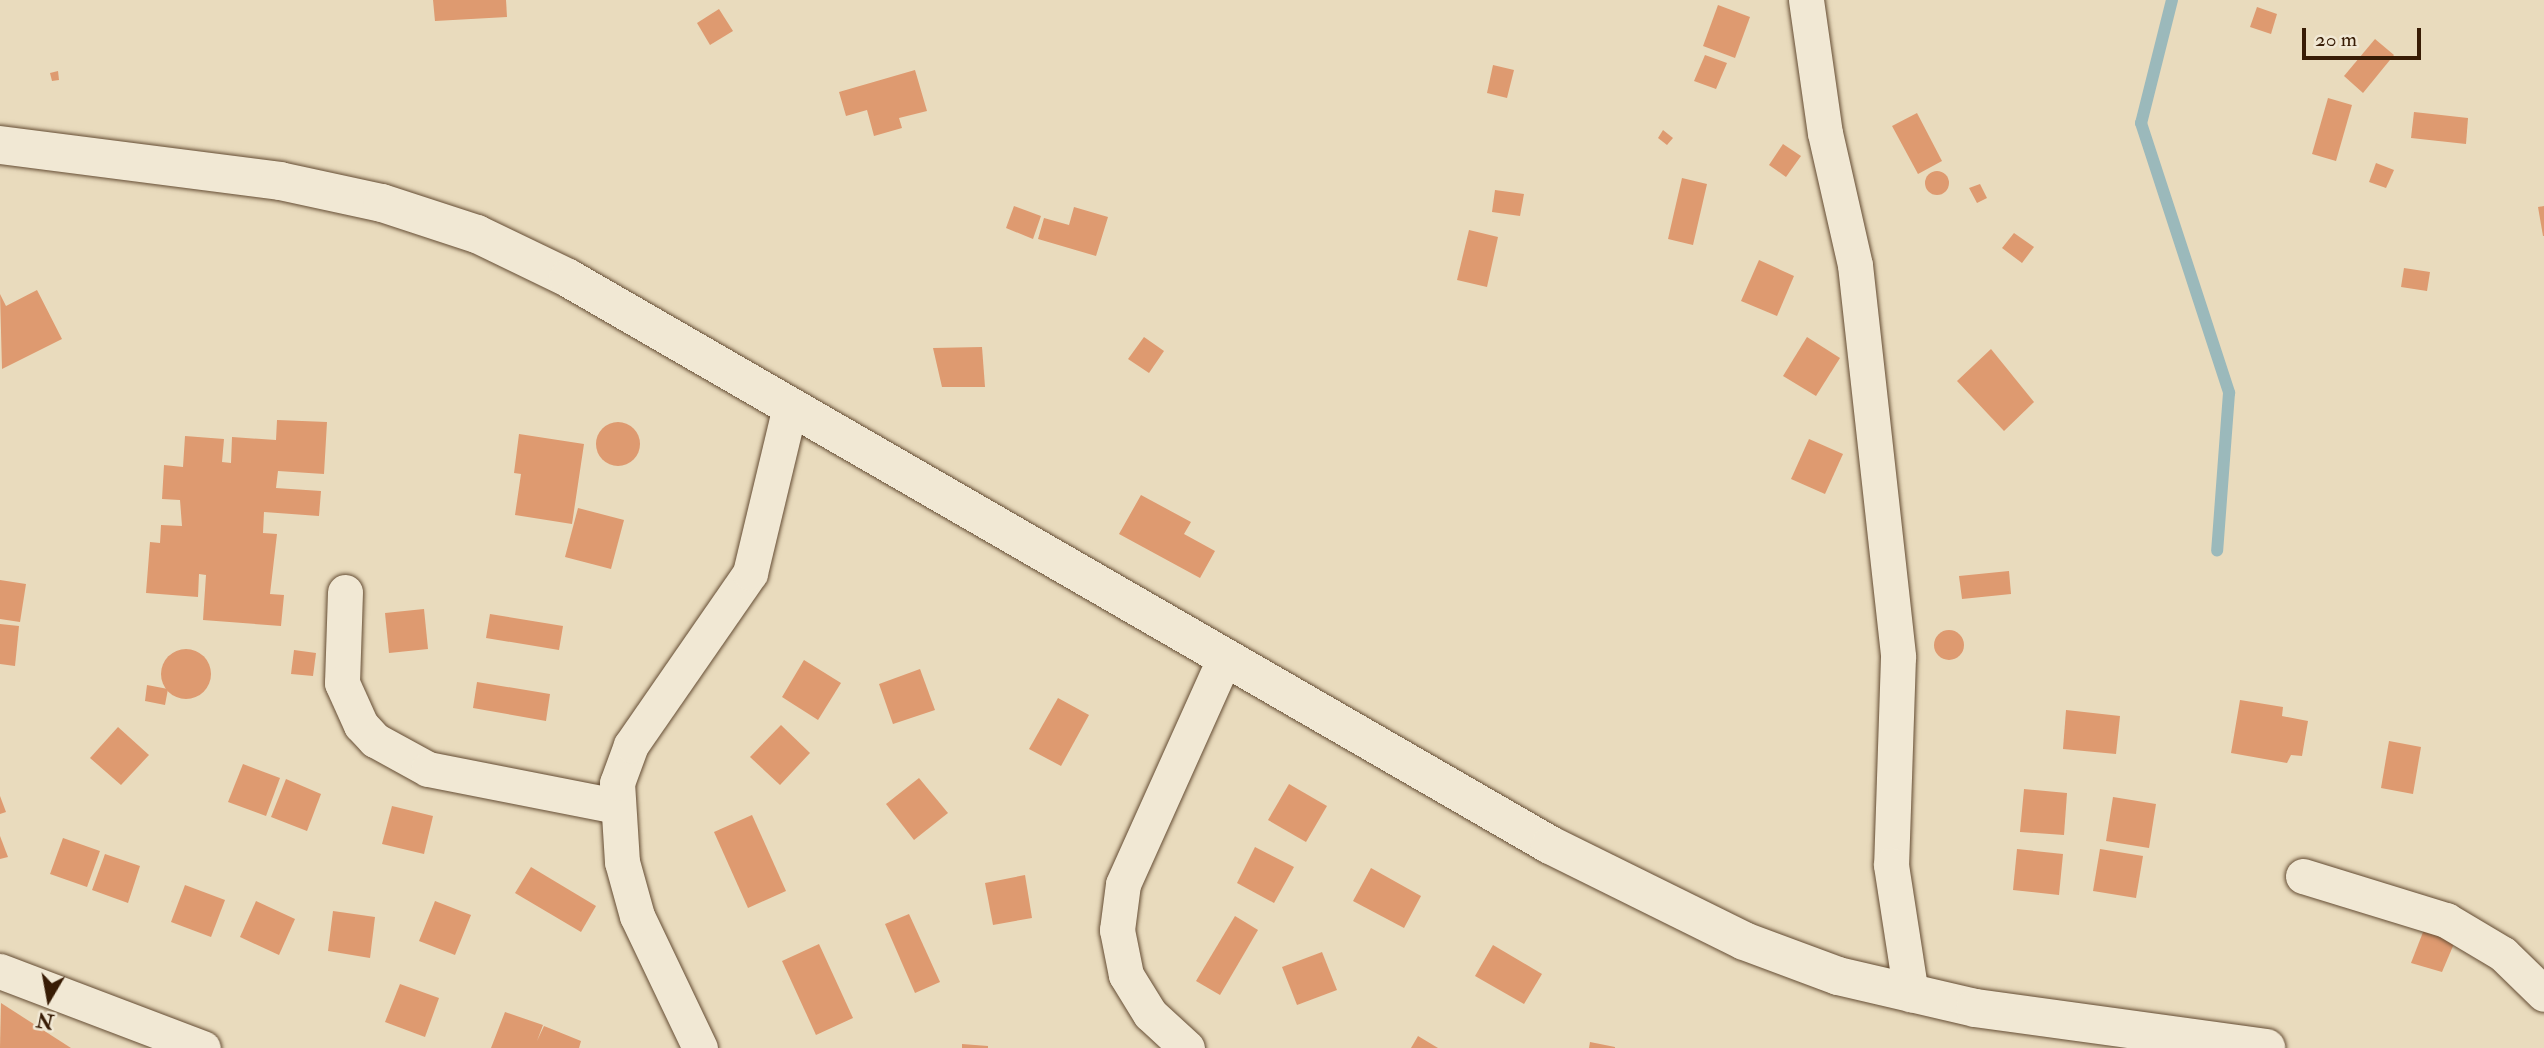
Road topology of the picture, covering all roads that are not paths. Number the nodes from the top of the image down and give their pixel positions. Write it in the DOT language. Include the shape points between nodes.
graph roads {
  1 [pos="1806,0"];
  2 [pos="0,145"];
  3 [pos="790,407"];
  4 [pos="345,592"];
  5 [pos="1225,657"];
  6 [pos="616,806"];
  7 [pos="2303,876"];
  8 [pos="0,971"];
  9 [pos="2544,994"];
  10 [pos="1911,995"];
  11 [pos="203,1048"];
  12 [pos="700,1048"];
  13 [pos="1187,1048"];
  14 [pos="2266,1048"];
  1 -- 10 [label="street" via="1825,133 1855,265 1898,657 1891,865"];
  2 -- 3 [label="street" via="280,181 382,203 477,234 568,278"];
  3 -- 5 [label="street"];
  3 -- 6 [label="street" via="750,573 631,745 617,783"];
  4 -- 6 [label="street" via="342,683 361,725 375,740 428,769"];
  5 -- 10 [label="street" via="1550,845 1707,923 1838,976"];
  5 -- 13 [label="street" via="1123,884 1117,930 1126,975 1150,1014"];
  6 -- 12 [label="street" via="622,862 637,916"];
  7 -- 9 [label="street" via="2446,919 2503,954"];
  8 -- 11 [label="street"];
  10 -- 14 [label="street"];
}
